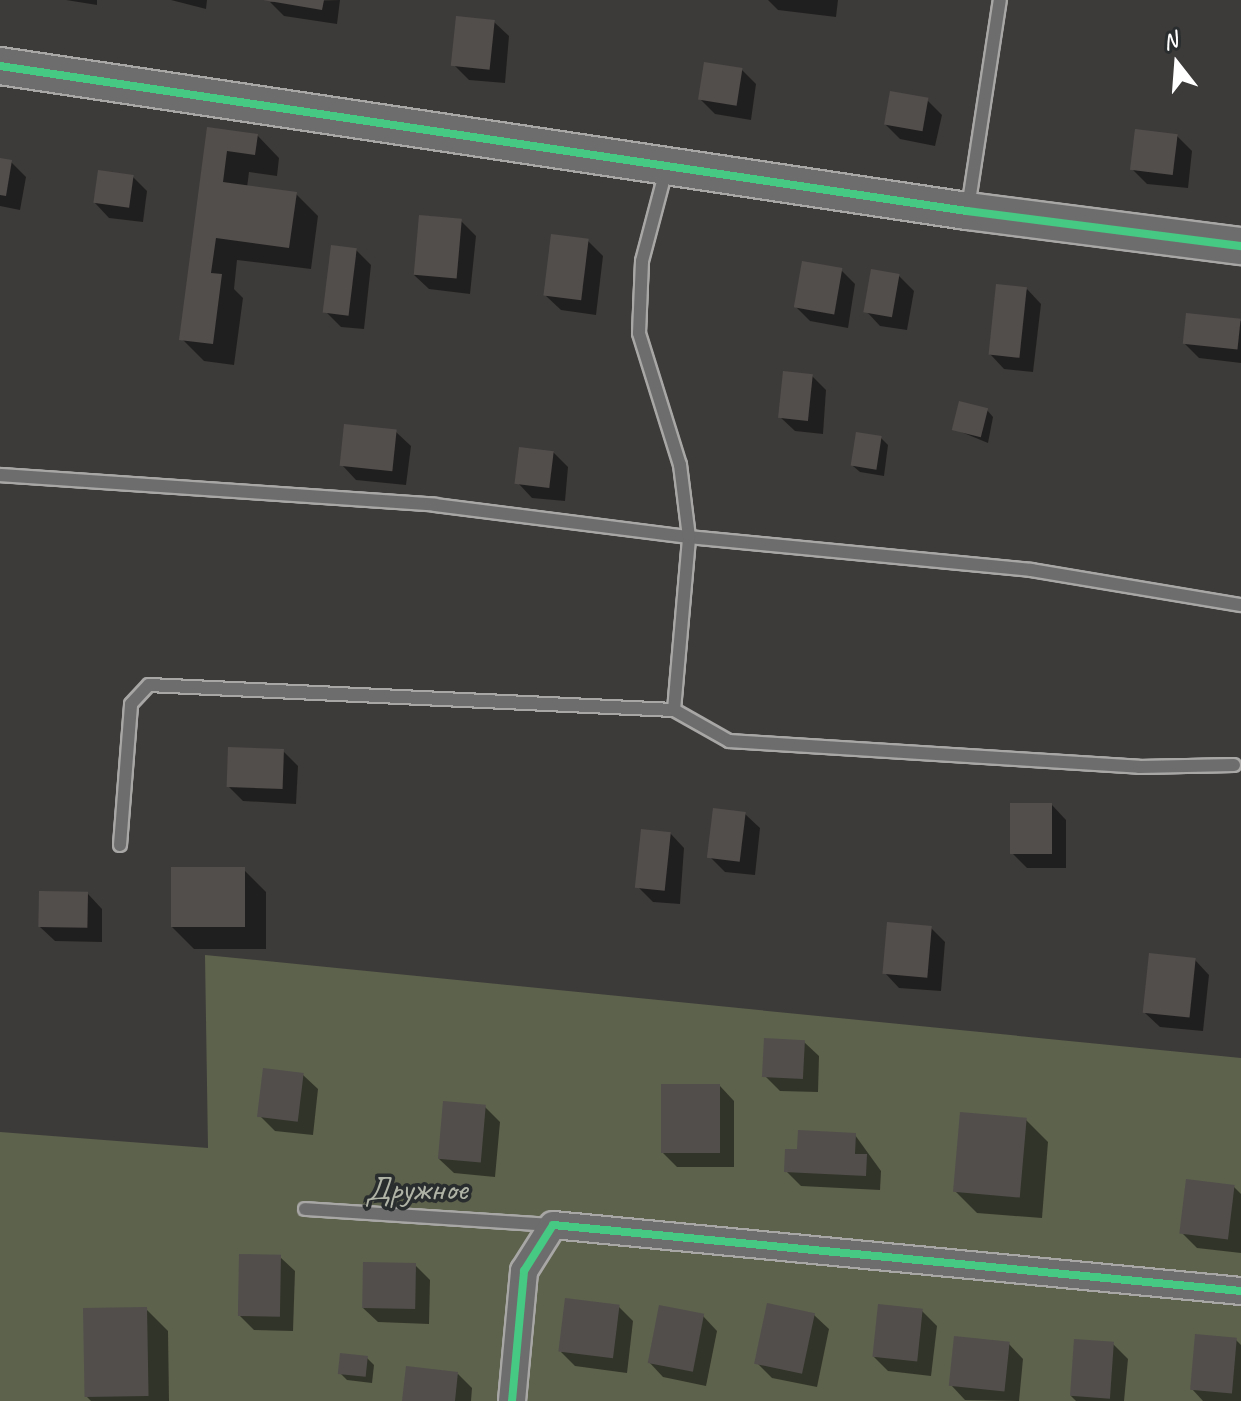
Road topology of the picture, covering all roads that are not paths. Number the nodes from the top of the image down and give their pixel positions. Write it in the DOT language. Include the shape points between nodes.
graph roads {
  1 [pos="1000,0"];
  2 [pos="0,66"];
  3 [pos="666,166"];
  4 [pos="967,211"];
  5 [pos="1241,246"];
  6 [pos="0,475"];
  7 [pos="689,537"];
  8 [pos="1241,605"];
  9 [pos="674,710"];
  10 [pos="1234,765"];
  11 [pos="120,845"];
  12 [pos="305,1209"];
  13 [pos="553,1225"];
  14 [pos="1241,1291"];
  15 [pos="512,1401"];
  1 -- 4 [label="lane"];
  2 -- 3 [label="street"];
  3 -- 4 [label="street"];
  3 -- 7 [label="lane" via="642,261 639,333 680,465"];
  4 -- 5 [label="street"];
  6 -- 7 [label="lane" via="435,505"];
  7 -- 8 [label="lane" via="1031,570"];
  7 -- 9 [label="lane"];
  9 -- 10 [label="lane" via="729,741 1139,767"];
  9 -- 11 [label="lane" via="149,685 131,704"];
  12 -- 13 [label="lane"];
  13 -- 14 [label="street"];
  13 -- 15 [label="street" via="524,1271"];
}
